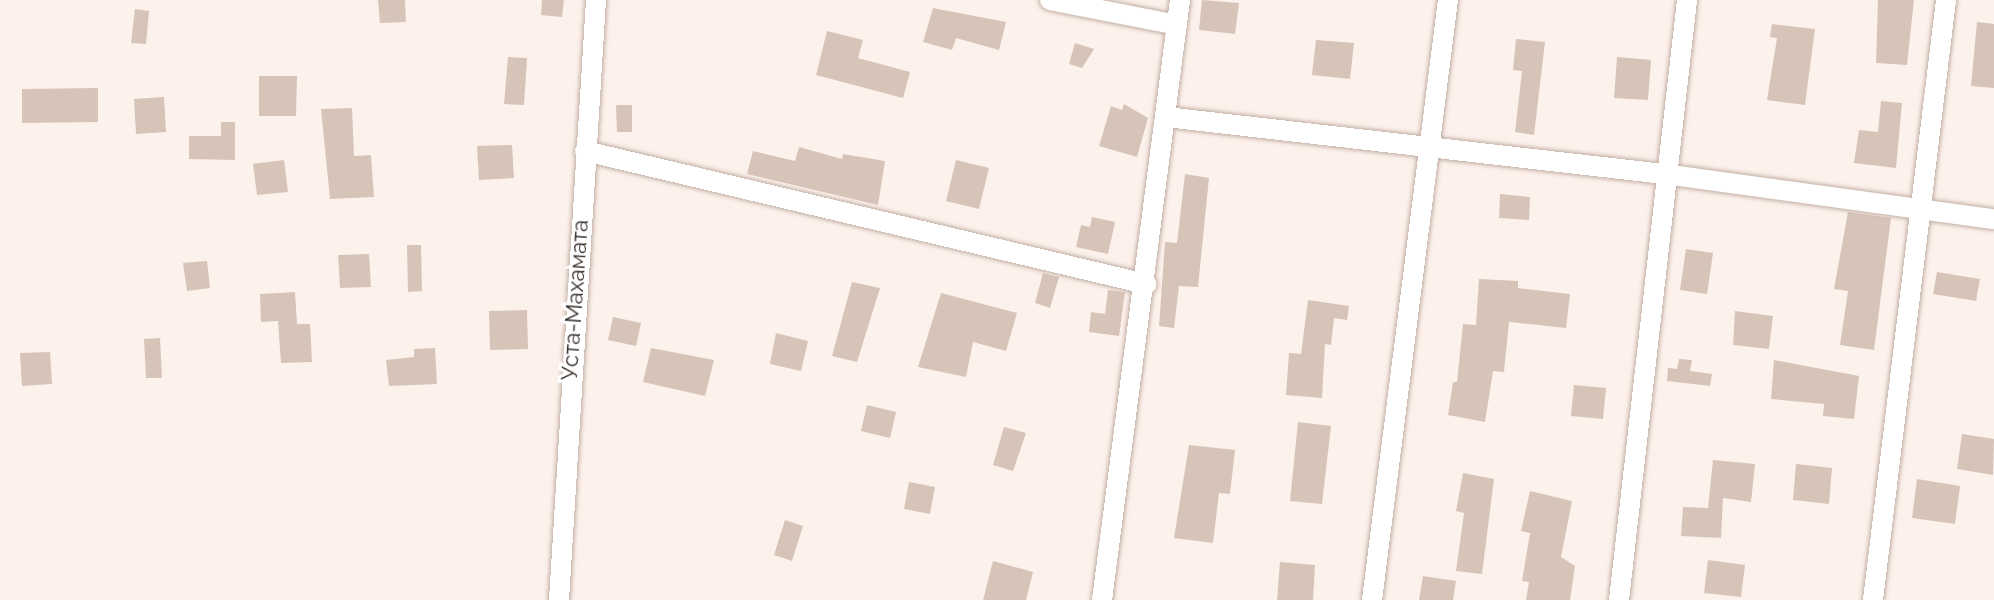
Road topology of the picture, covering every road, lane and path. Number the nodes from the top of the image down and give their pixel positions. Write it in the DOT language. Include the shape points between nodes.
graph roads {
  1 [pos="596,0"];
  2 [pos="1050,0"];
  3 [pos="1180,0"];
  4 [pos="1448,0"];
  5 [pos="1687,0"];
  6 [pos="1946,0"];
  7 [pos="1177,25"];
  8 [pos="1166,117"];
  9 [pos="1427,148"];
  10 [pos="585,151"];
  11 [pos="1664,174"];
  12 [pos="1917,209"];
  13 [pos="1994,219"];
  14 [pos="1146,284"];
  15 [pos="559,600"];
  16 [pos="1102,600"];
  17 [pos="1372,600"];
  18 [pos="1619,600"];
  19 [pos="1873,600"];
  1 -- 10 [label="street, Уста-Махамата"];
  2 -- 7 [label="street"];
  3 -- 7 [label="street"];
  4 -- 9 [label="street"];
  5 -- 11 [label="street"];
  6 -- 12 [label="street"];
  7 -- 8 [label="street"];
  8 -- 9 [label="street"];
  8 -- 14 [label="street"];
  9 -- 11 [label="street"];
  9 -- 17 [label="street"];
  10 -- 14 [label="street"];
  10 -- 15 [label="street, Уста-Махамата"];
  11 -- 12 [label="street"];
  11 -- 18 [label="street"];
  12 -- 13 [label="street"];
  12 -- 19 [label="street"];
  14 -- 16 [label="street"];
}
